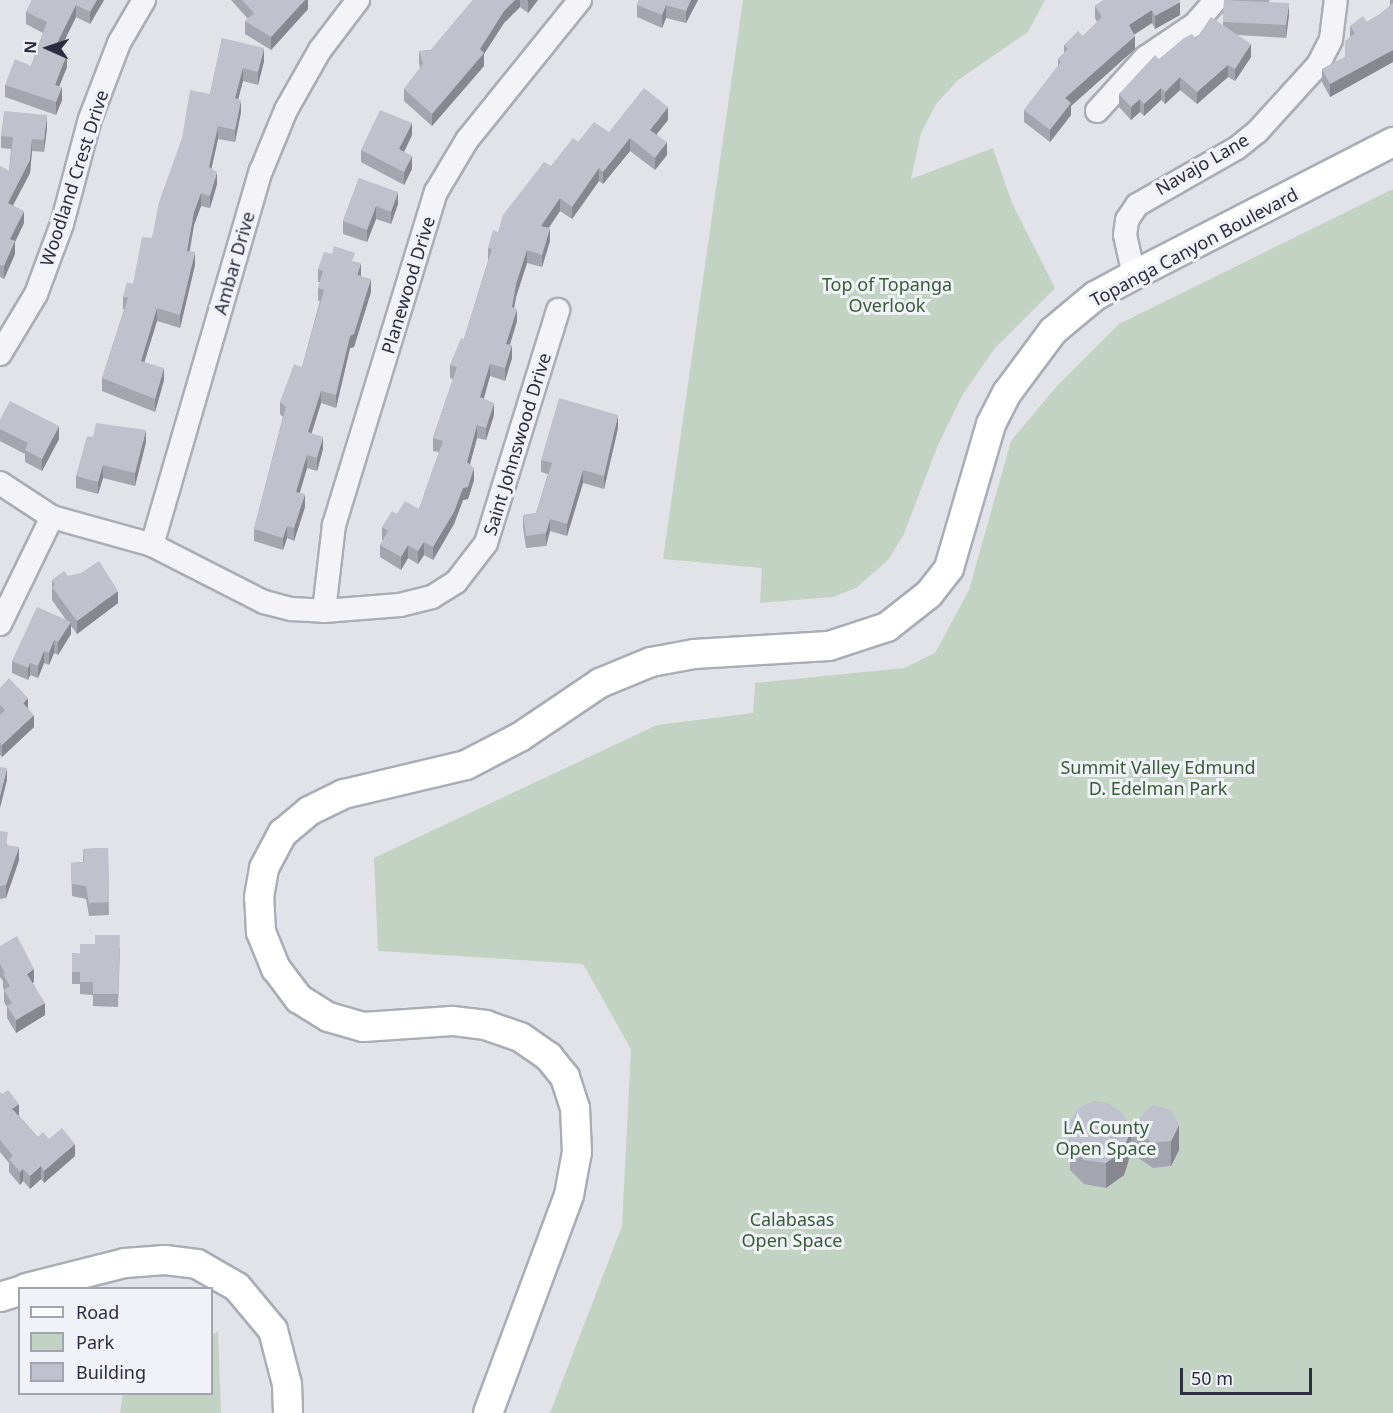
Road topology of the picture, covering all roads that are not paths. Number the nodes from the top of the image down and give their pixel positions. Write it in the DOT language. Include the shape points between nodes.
graph roads {
  1 [pos="144,0"];
  2 [pos="358,0"];
  3 [pos="580,0"];
  4 [pos="1216,0"];
  5 [pos="1336,0"];
  6 [pos="1097,111"];
  7 [pos="1393,142"];
  8 [pos="1134,275"];
  9 [pos="558,310"];
  10 [pos="0,354"];
  11 [pos="0,483"];
  12 [pos="52,517"];
  13 [pos="152,545"];
  14 [pos="324,611"];
  15 [pos="0,624"];
  16 [pos="30,1287"];
  17 [pos="18,1292"];
  18 [pos="0,1298"];
  19 [pos="288,1413"];
  20 [pos="489,1413"];
  1 -- 10 [label="street, Woodland Crest Drive" via="119,43 90,119 63,224 36,294"];
  2 -- 13 [label="street, Ambar Drive" via="320,50 286,110 261,171"];
  3 -- 14 [label="street, Planewood Drive" via="467,140 436,192 334,525"];
  4 -- 6 [label="street" via="1195,24 1146,57"];
  5 -- 8 [label="street, Navajo Lane" via="1330,39 1318,65 1257,132 1237,148 1137,205 1127,220 1125,235"];
  7 -- 8 [label="main road, Topanga Canyon Boulevard"];
  8 -- 20 [label="main road, Topanga Canyon Boulevard" via="1095,296 1060,325 1025,367 991,424 949,568 929,594 887,627 829,646 694,654 651,662 600,684 520,737 466,765 344,794 309,811 284,833 264,868 259,897 261,932 276,969 299,999 328,1017 363,1027 452,1021 486,1025 549,1057 565,1077 575,1108 577,1152 569,1195"];
  9 -- 14 [label="street, Saint Johnswood Drive" via="486,543 472,565 456,582 432,597 400,605"];
  11 -- 12 [label="street, Saint Johnswood Drive"];
  12 -- 13 [label="street, Saint Johnswood Drive"];
  12 -- 15 [label="street"];
  13 -- 14 [label="street, Saint Johnswood Drive" via="264,602"];
  16 -- 19 [label="main road" via="125,1263 165,1260 197,1264 237,1287 273,1330 287,1384"];
  17 -- 18 [label="main road"];
}
